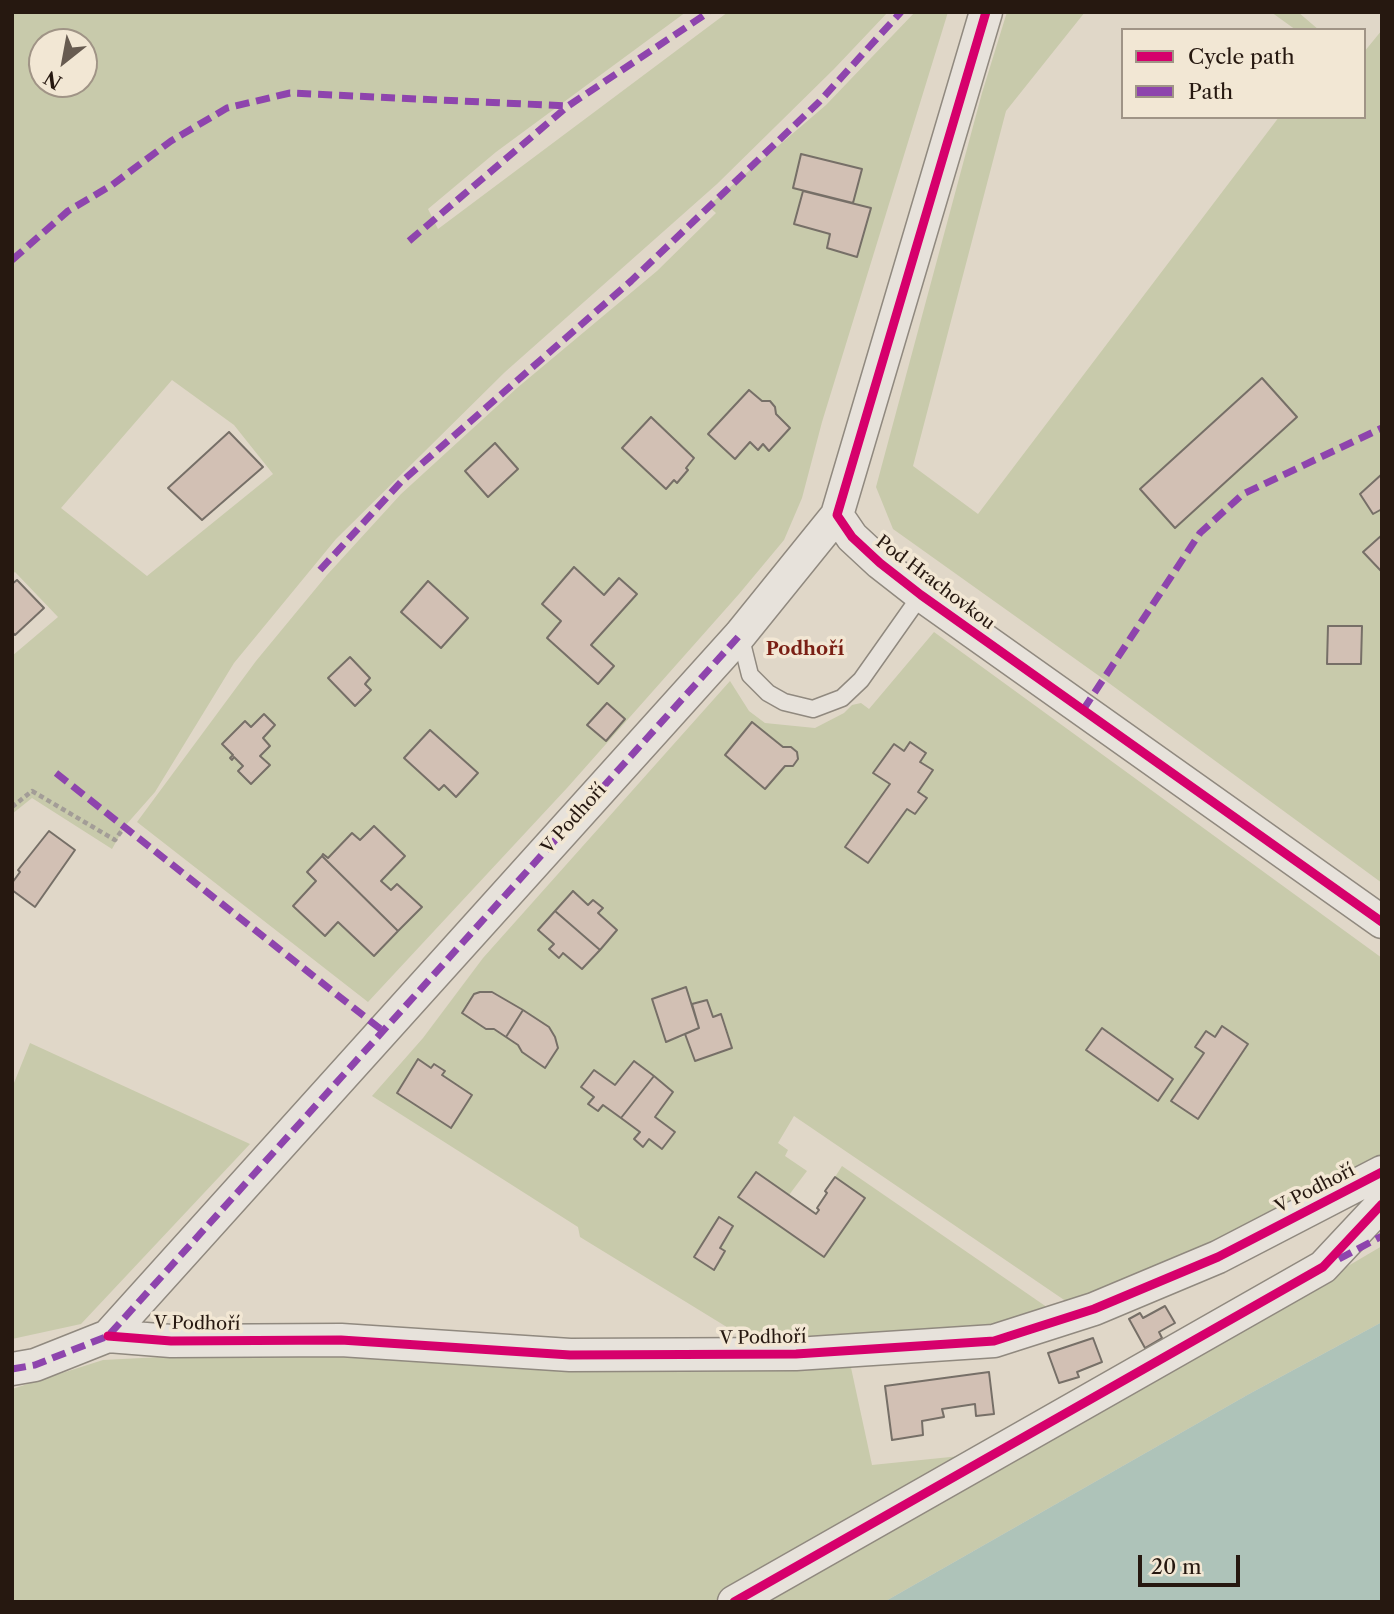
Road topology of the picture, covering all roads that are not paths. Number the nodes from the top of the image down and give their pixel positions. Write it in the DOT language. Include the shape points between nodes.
graph roads {
  1 [pos="986,12"];
  2 [pos="837,515"];
  3 [pos="921,595"];
  4 [pos="740,635"];
  5 [pos="1382,922"];
  6 [pos="1382,1172"];
  7 [pos="1382,1204"];
  8 [pos="108,1336"];
  9 [pos="12,1369"];
  10 [pos="734,1602"];
  1 -- 2 [label="street"];
  2 -- 3 [label="street, Pod Hrachovkou" via="852,537"];
  2 -- 4 [label="street, V Podhoří"];
  3 -- 4 [label="lane" via="861,680 842,698 813,709 768,694 750,675"];
  3 -- 5 [label="street, Pod Hrachovkou"];
  4 -- 8 [label="street, V Podhoří"];
  6 -- 8 [label="street, V Podhoří" via="1218,1257 1094,1309 994,1340 796,1354 570,1354 341,1340 171,1341"];
  7 -- 10 [label="street" via="1323,1267"];
  8 -- 9 [label="street, V Podhoří" via="36,1365"];
}
